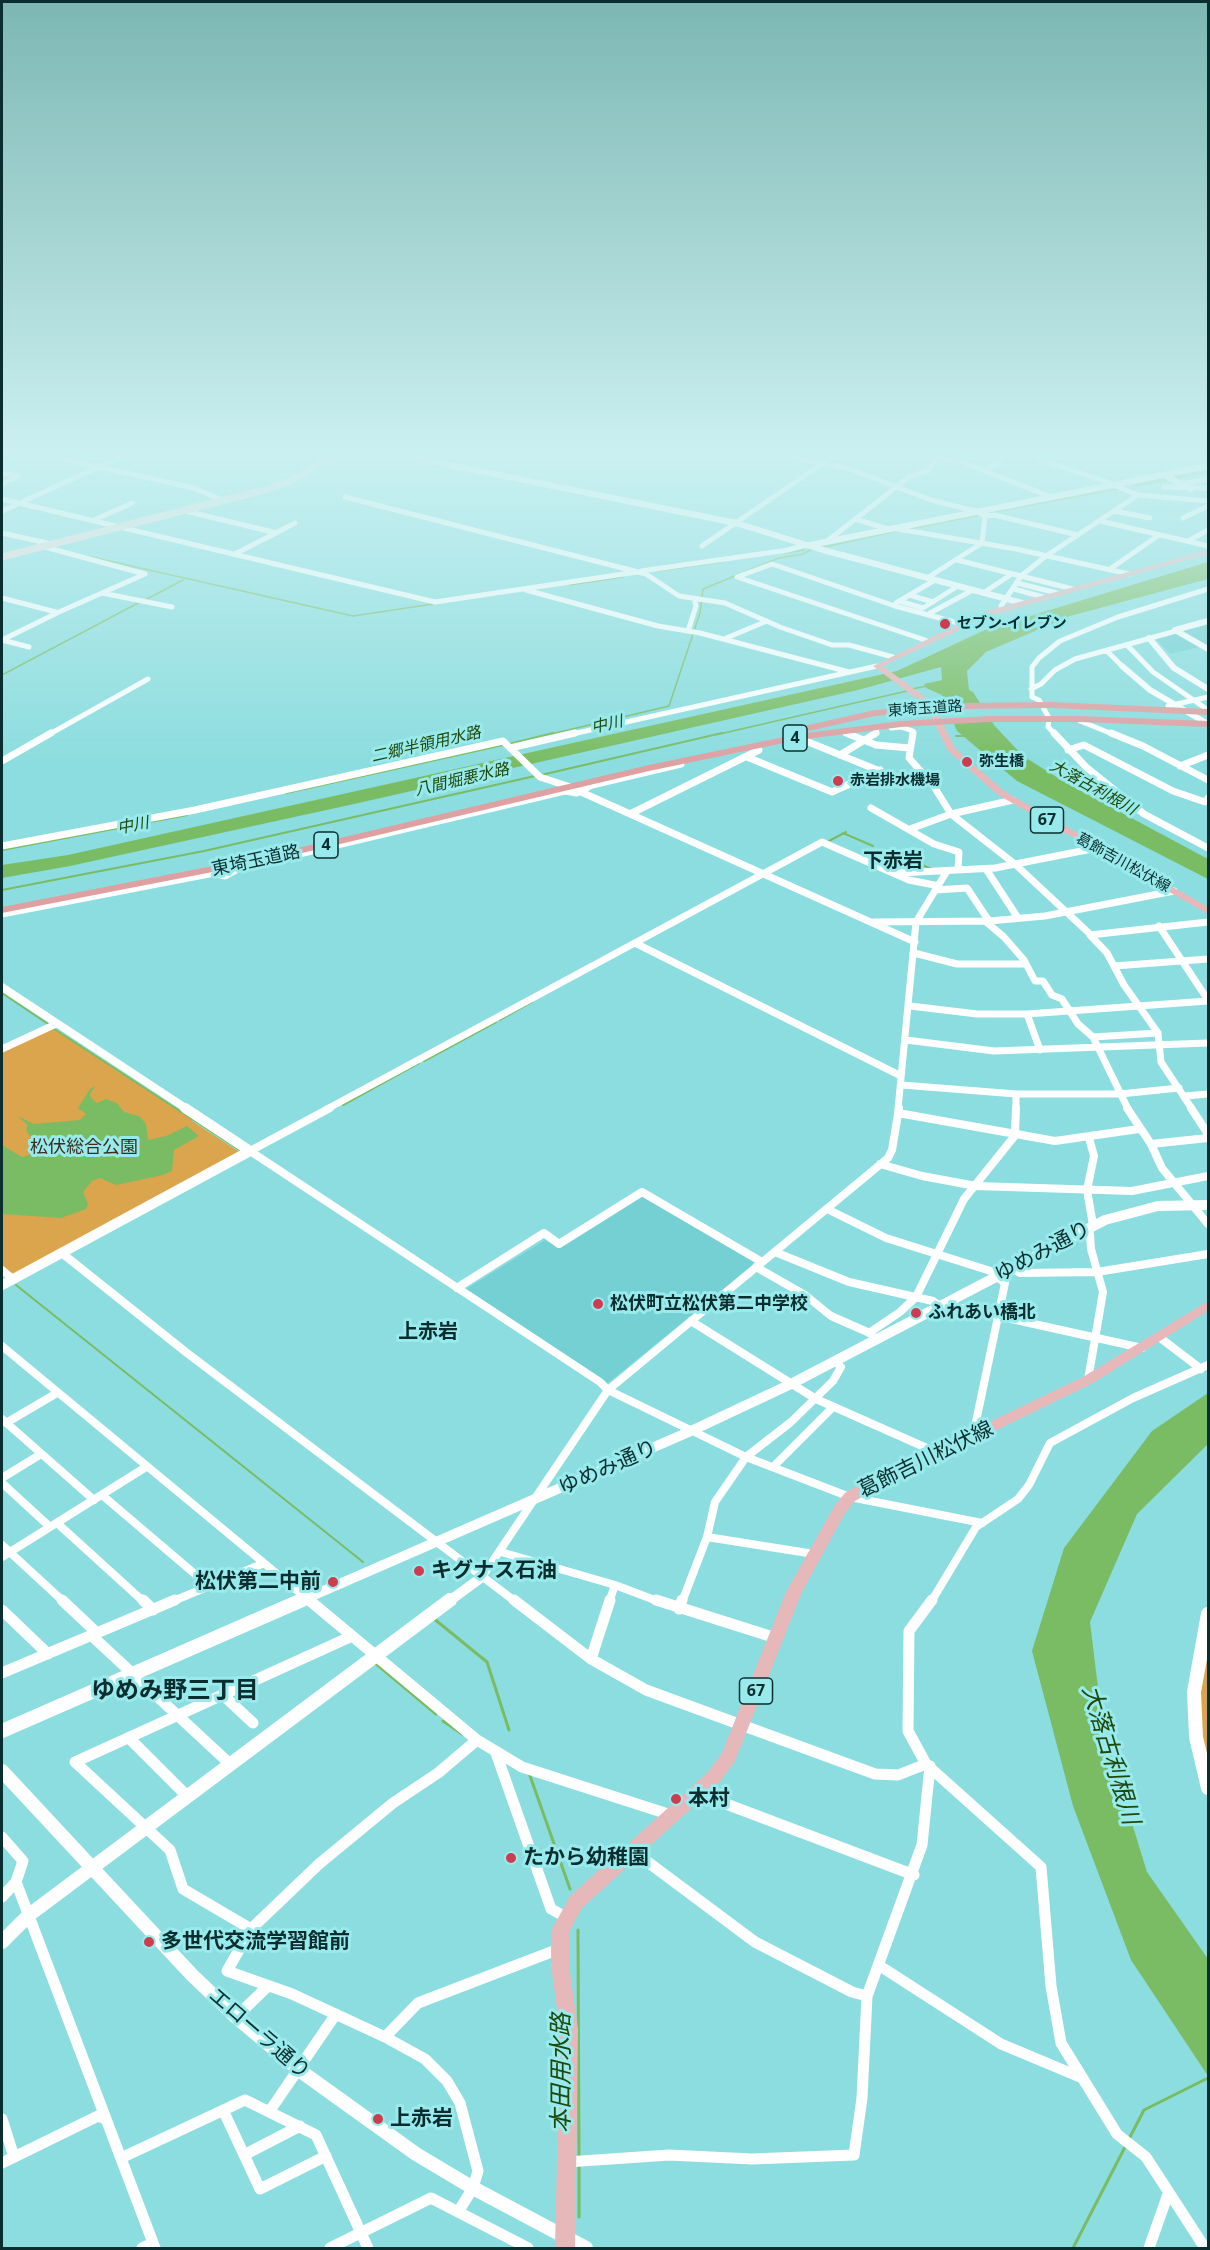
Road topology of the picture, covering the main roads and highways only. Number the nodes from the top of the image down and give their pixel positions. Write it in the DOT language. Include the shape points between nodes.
graph roads {
  1 [pos="1198,555"];
  2 [pos="934,708"];
  3 [pos="1207,710"];
  4 [pos="940,722"];
  5 [pos="1209,724"];
  6 [pos="649,768"];
  7 [pos="1209,911"];
  8 [pos="2,912"];
  9 [pos="1209,1305"];
  10 [pos="565,2243"];
  1 -- 2 [label="main road, 葛飾吉川松伏線 / 67" via="1003,608 893,657 878,668"];
  2 -- 3 [label="highway, 東埼玉道路 / 4" via="1036,704"];
  2 -- 4 [label="main road, 葛飾吉川松伏線 / 67"];
  2 -- 6 [label="highway, 東埼玉道路 / 4" via="848,718"];
  4 -- 5 [label="highway, 東埼玉道路 / 4" via="1049,718"];
  4 -- 6 [label="highway, 東埼玉道路 / 4" via="764,743"];
  4 -- 7 [label="main road, 葛飾吉川松伏線 / 67" via="957,756 1013,800"];
  6 -- 8 [label="highway, 東埼玉道路 / 4" via="264,859"];
  9 -- 10 [label="main road, 葛飾吉川松伏線 / 67" via="1088,1380 850,1497 836,1515 776,1638 722,1768 576,1902 560,1931 569,2029"];
}
